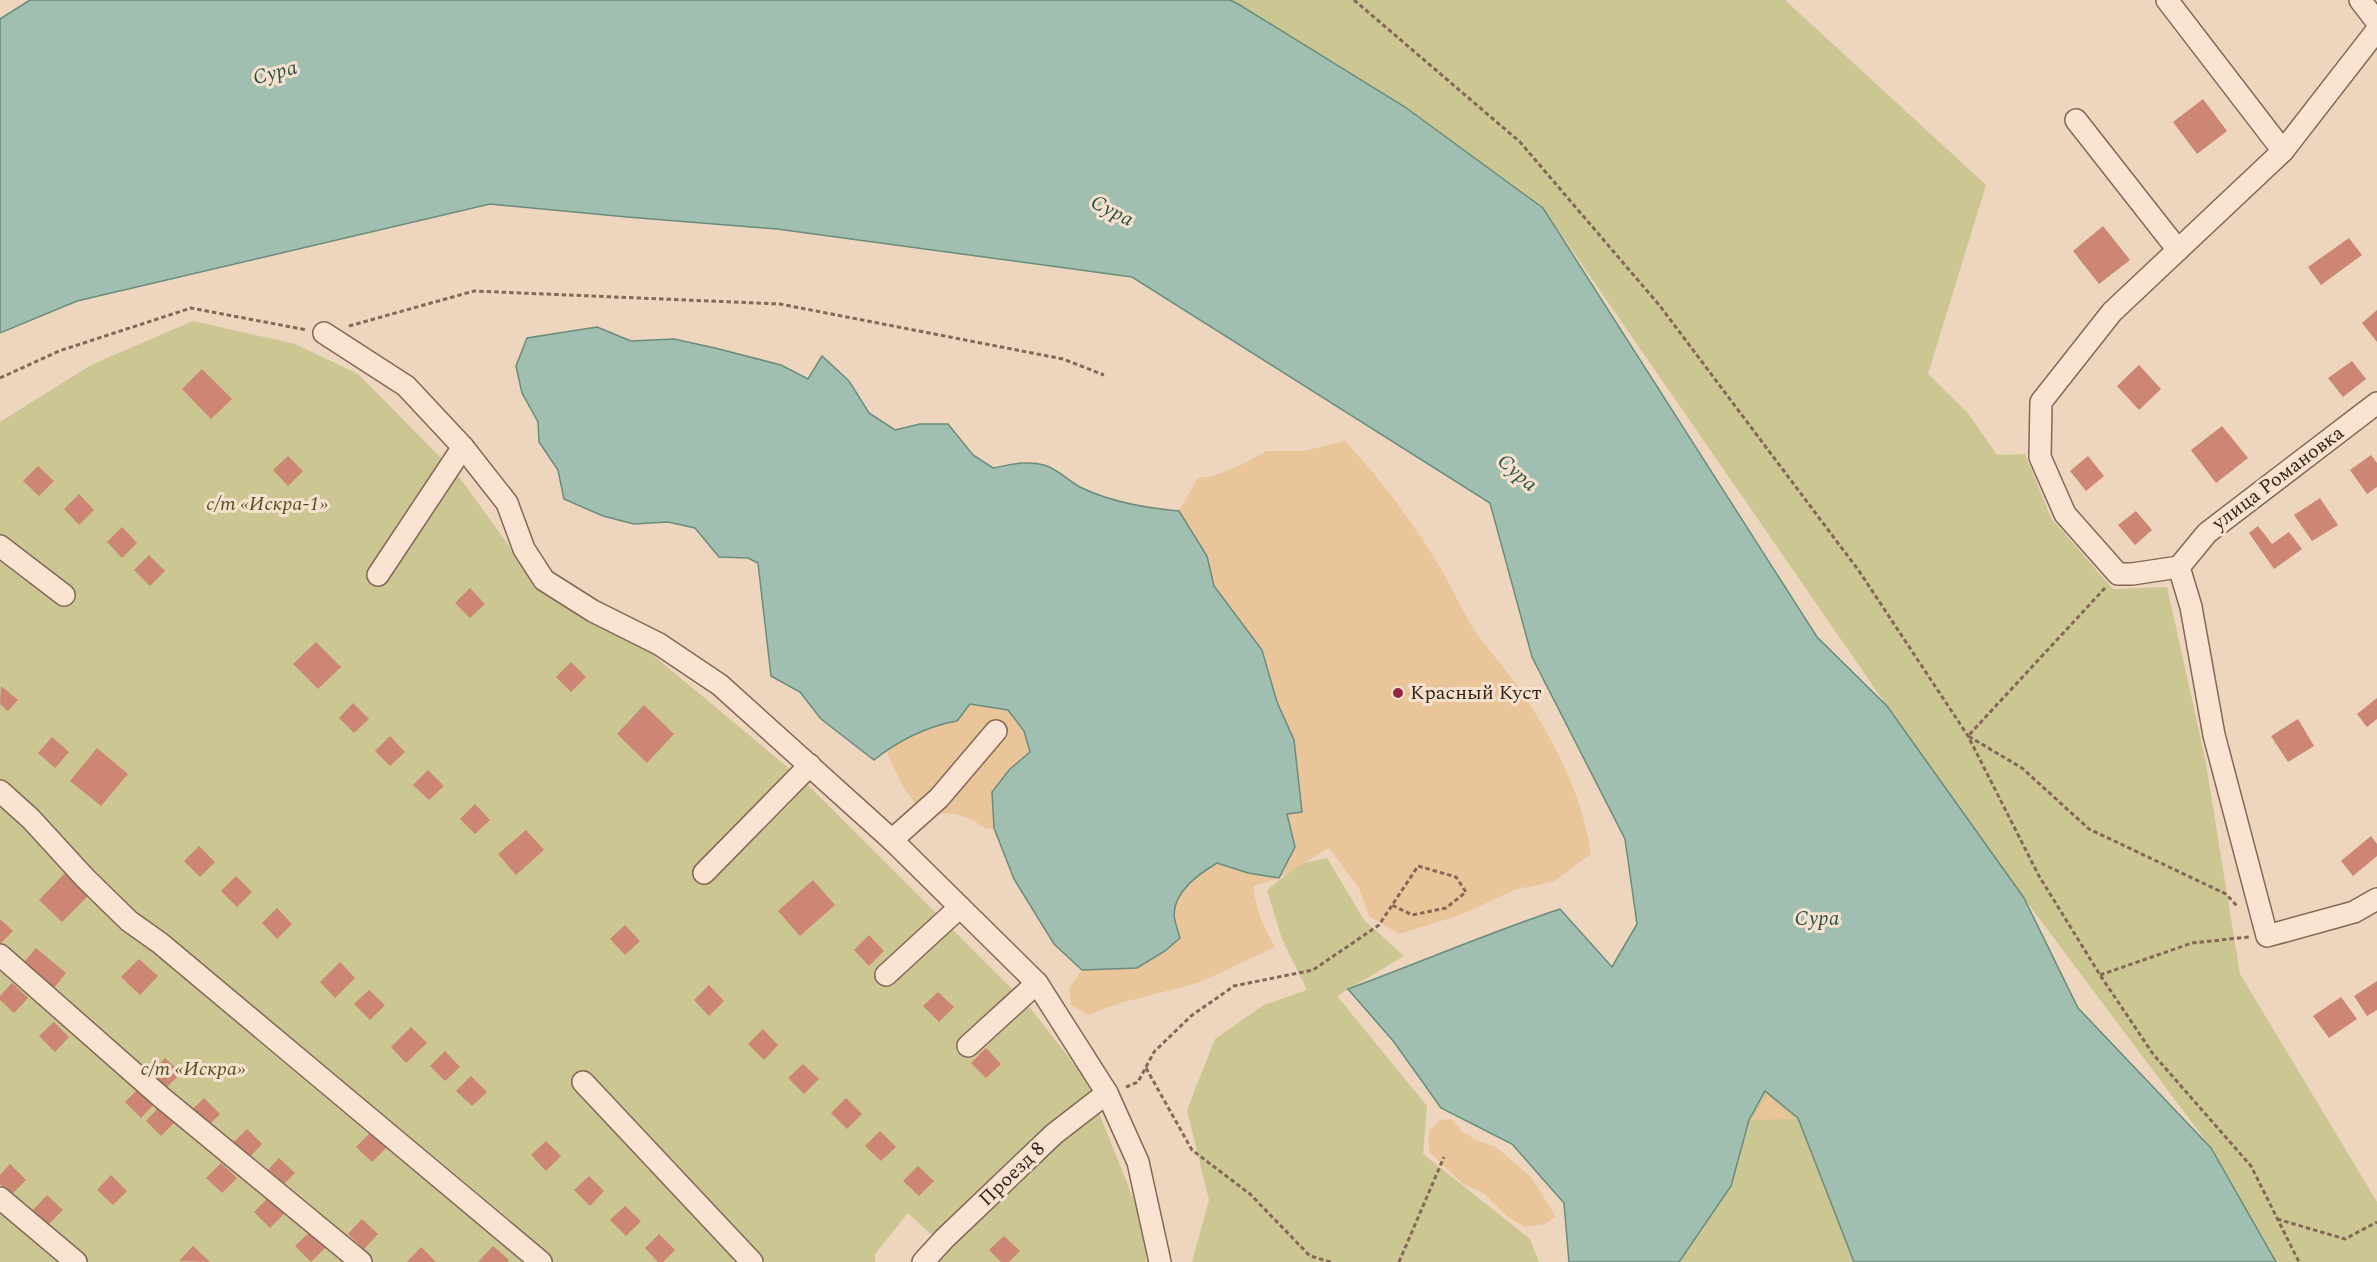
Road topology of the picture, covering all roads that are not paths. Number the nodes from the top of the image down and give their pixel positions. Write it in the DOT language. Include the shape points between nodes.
graph roads {
  1 [pos="2167,0"];
  2 [pos="2360,0"];
  3 [pos="2377,22"];
  4 [pos="2377,30"];
  5 [pos="2076,120"];
  6 [pos="2283,150"];
  7 [pos="2178,250"];
  8 [pos="324,333"];
  9 [pos="2377,403"];
  10 [pos="463,447"];
  11 [pos="0,546"];
  12 [pos="2182,563"];
  13 [pos="378,575"];
  14 [pos="64,596"];
  15 [pos="996,731"];
  16 [pos="810,765"];
  17 [pos="0,791"];
  18 [pos="892,840"];
  19 [pos="704,873"];
  20 [pos="2377,899"];
  21 [pos="960,908"];
  22 [pos="0,955"];
  23 [pos="886,975"];
  24 [pos="1037,983"];
  25 [pos="968,1046"];
  26 [pos="583,1082"];
  27 [pos="1107,1093"];
  28 [pos="0,1198"];
  29 [pos="76,1262"];
  30 [pos="361,1262"];
  31 [pos="541,1262"];
  32 [pos="752,1262"];
  33 [pos="923,1262"];
  34 [pos="1160,1262"];
  1 -- 6 [label="street"];
  2 -- 3 [label="street"];
  4 -- 6 [label="street"];
  5 -- 7 [label="street"];
  6 -- 7 [label="street"];
  7 -- 12 [label="street" via="2112,312 2041,402 2040,457 2065,514 2118,574"];
  8 -- 10 [label="street" via="406,386"];
  9 -- 12 [label="street, улица Романовка" via="2207,533"];
  10 -- 13 [label="street"];
  10 -- 16 [label="street" via="507,503 524,549 544,580 593,611 659,644 720,684"];
  11 -- 14 [label="street"];
  12 -- 20 [label="street" via="2214,735 2267,936 2354,912"];
  15 -- 18 [label="street" via="939,798"];
  16 -- 18 [label="street"];
  16 -- 19 [label="street"];
  17 -- 31 [label="street" via="129,921"];
  18 -- 21 [label="street"];
  21 -- 23 [label="street"];
  21 -- 24 [label="street"];
  22 -- 30 [label="street" via="137,1076"];
  24 -- 25 [label="street"];
  24 -- 27 [label="street"];
  26 -- 32 [label="street"];
  27 -- 33 [label="street, Проезд 8" via="1054,1134"];
  27 -- 34 [label="street" via="1138,1162"];
  28 -- 29 [label="street"];
}
